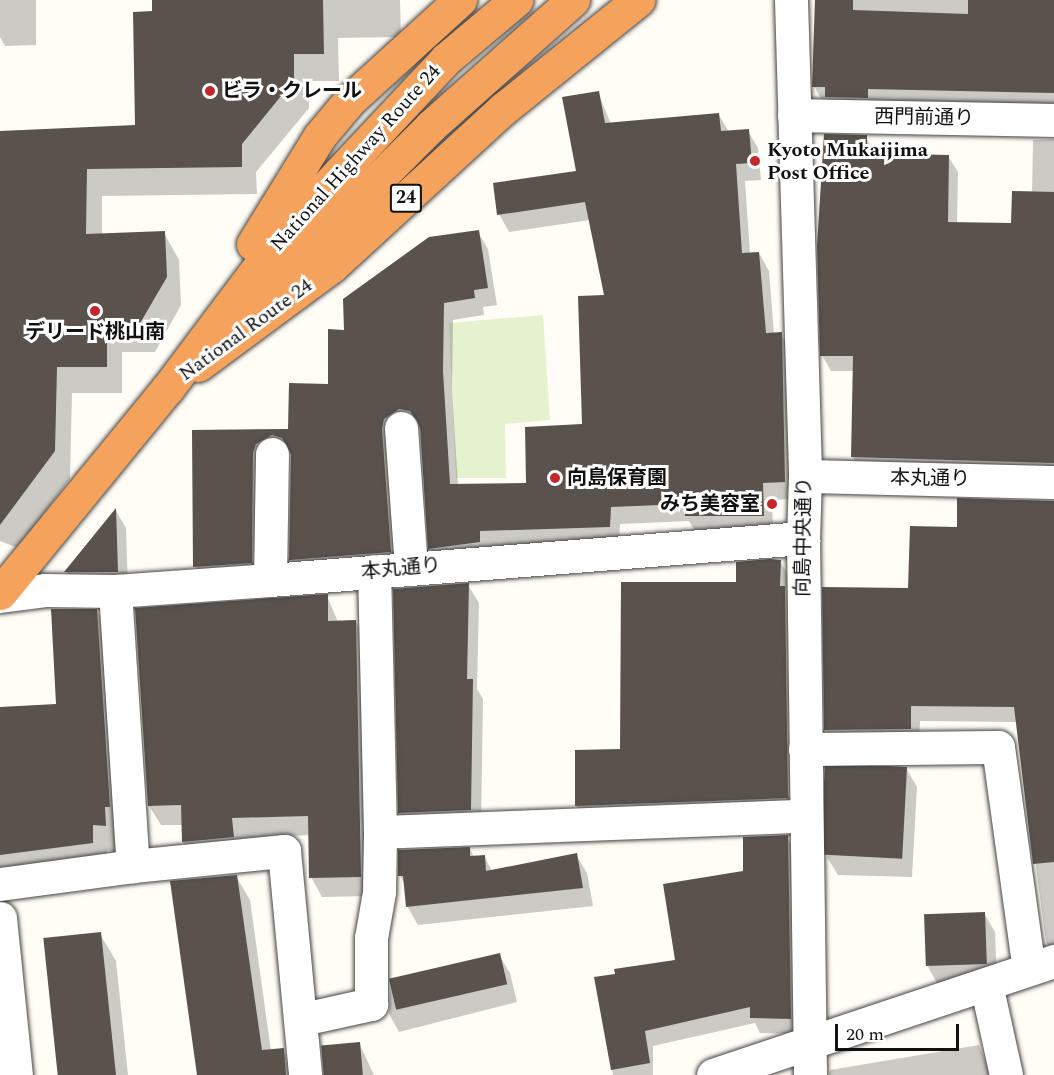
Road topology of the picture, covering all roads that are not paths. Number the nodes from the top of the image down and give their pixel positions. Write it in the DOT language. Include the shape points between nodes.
graph roads {
  1 [pos="460,0"];
  2 [pos="516,0"];
  3 [pos="573,0"];
  4 [pos="638,0"];
  5 [pos="790,0"];
  6 [pos="794,115"];
  7 [pos="1054,120"];
  8 [pos="168,388"];
  9 [pos="402,428"];
  10 [pos="272,454"];
  11 [pos="805,476"];
  12 [pos="1054,482"];
  13 [pos="803,538"];
  14 [pos="411,568"];
  15 [pos="374,572"];
  16 [pos="270,580"];
  17 [pos="115,591"];
  18 [pos="0,595"];
  19 [pos="805,749"];
  20 [pos="806,816"];
  21 [pos="380,832"];
  22 [pos="133,866"];
  23 [pos="0,884"];
  24 [pos="0,918"];
  25 [pos="1042,965"];
  26 [pos="986,984"];
  27 [pos="303,1019"];
  28 [pos="10,1059"];
  29 [pos="809,1060"];
  30 [pos="305,1075"];
  31 [pos="713,1075"];
  32 [pos="1006,1075"];
  1 -- 8 [label="highway, National Route 24 / 24" via="350,100 319,137"];
  2 -- 8 [label="highway, National Highway Route 24 / 24" via="446,59 292,223"];
  3 -- 8 [label="highway, National Highway Route 24 / 24" via="431,126"];
  4 -- 8 [label="highway, National Route 24 / 24" via="503,109 332,266"];
  5 -- 6 [label="street, 向島中央通り"];
  6 -- 7 [label="street, 西門前通り"];
  6 -- 11 [label="street, 向島中央通り"];
  8 -- 18 [label="highway, National Highway Route 24 / 24"];
  9 -- 14 [label="street"];
  10 -- 16 [label="street"];
  11 -- 12 [label="street, 本丸通り"];
  11 -- 13 [label="street, 向島中央通り"];
  13 -- 14 [label="street, 本丸通り"];
  13 -- 19 [label="street, 向島中央通り"];
  14 -- 15 [label="street, 本丸通り"];
  15 -- 16 [label="street, 本丸通り"];
  15 -- 21 [label="street"];
  16 -- 17 [label="street, 本丸通り"];
  17 -- 18 [label="street, 本丸通り" via="45,590"];
  17 -- 22 [label="street"];
  19 -- 20 [label="street, 向島中央通り"];
  19 -- 25 [label="street" via="998,747"];
  20 -- 21 [label="street"];
  20 -- 29 [label="street, 向島中央通り"];
  21 -- 27 [label="street" via="379,892 371,938 371,1004"];
  22 -- 23 [label="street"];
  22 -- 27 [label="street" via="284,851"];
  24 -- 28 [label="street"];
  25 -- 26 [label="street"];
  26 -- 29 [label="street"];
  26 -- 32 [label="street"];
  27 -- 30 [label="street"];
  29 -- 31 [label="street"];
}
